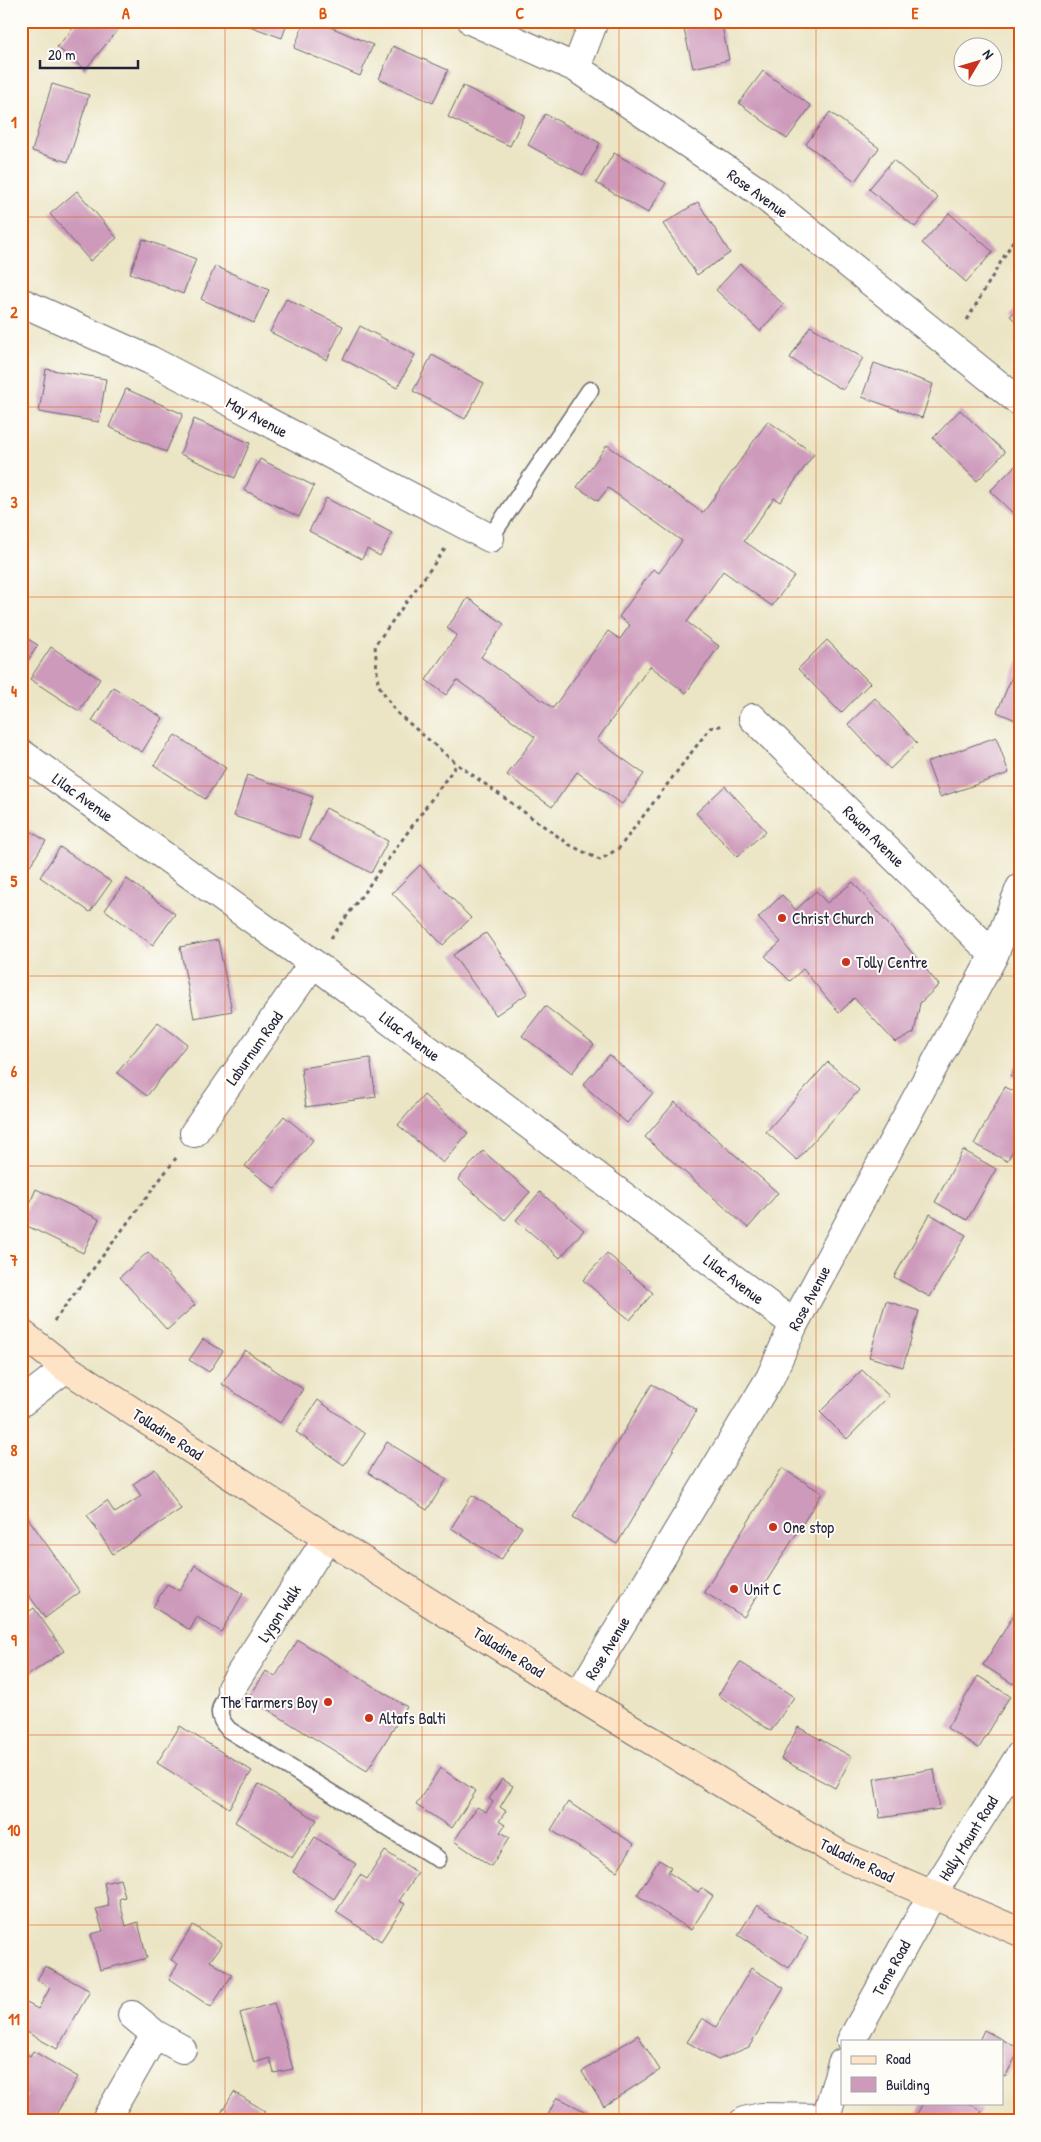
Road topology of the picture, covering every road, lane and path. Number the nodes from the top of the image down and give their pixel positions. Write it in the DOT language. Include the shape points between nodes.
graph roads {
  1 [pos="472,21"];
  2 [pos="594,21"];
  3 [pos="576,68"];
  4 [pos="1020,229"];
  5 [pos="21,302"];
  6 [pos="952,346"];
  7 [pos="590,390"];
  8 [pos="1020,402"];
  9 [pos="464,525"];
  10 [pos="490,538"];
  11 [pos="754,718"];
  12 [pos="21,753"];
  13 [pos="457,764"];
  14 [pos="1020,888"];
  15 [pos="994,955"];
  16 [pos="313,963"];
  17 [pos="194,1133"];
  18 [pos="794,1324"];
  19 [pos="29,1339"];
  20 [pos="66,1368"];
  21 [pos="21,1403"];
  22 [pos="328,1538"];
  23 [pos="232,1688"];
  24 [pos="578,1696"];
  25 [pos="1020,1755"];
  26 [pos="438,1859"];
  27 [pos="932,1895"];
  28 [pos="1020,1932"];
  29 [pos="132,2015"];
  30 [pos="155,2034"];
  31 [pos="852,2040"];
  32 [pos="182,2049"];
  33 [pos="841,2066"];
  34 [pos="825,2119"];
  35 [pos="105,2121"];
  36 [pos="744,2121"];
  1 -- 3 [label="street, Rose Avenue"];
  2 -- 3 [label="street"];
  3 -- 6 [label="street, Rose Avenue" via="758,192"];
  4 -- 6 [label="path"];
  5 -- 9 [label="street, May Avenue" via="150,360"];
  6 -- 8 [label="street, Rose Avenue"];
  7 -- 10 [label="lane"];
  9 -- 10 [label="street, May Avenue"];
  9 -- 13 [label="path" via="374,645 378,684 396,712"];
  11 -- 13 [label="path" via="710,728 619,848 600,860 570,845"];
  11 -- 15 [label="street, Rowan Avenue"];
  12 -- 16 [label="street, Lilac Avenue"];
  13 -- 16 [label="path"];
  14 -- 15 [label="street, Rose Avenue"];
  15 -- 18 [label="street, Rose Avenue"];
  16 -- 17 [label="street, Laburnum Road"];
  16 -- 18 [label="street, Lilac Avenue"];
  17 -- 19 [label="path"];
  18 -- 24 [label="street, Rose Avenue" via="770,1378"];
  19 -- 20 [label="main road, Tolladine Road"];
  20 -- 21 [label="street"];
  20 -- 22 [label="main road, Tolladine Road"];
  22 -- 23 [label="street, Lygon Walk"];
  22 -- 24 [label="main road, Tolladine Road"];
  23 -- 26 [label="lane" via="220,1709 221,1721 229,1730"];
  24 -- 27 [label="main road, Tolladine Road" via="842,1856"];
  25 -- 27 [label="street, Holly Mount Road"];
  27 -- 28 [label="main road, Tolladine Road"];
  27 -- 31 [label="street, Teme Road"];
  29 -- 30 [label="street"];
  30 -- 32 [label="street"];
  30 -- 35 [label="street"];
  33 -- 34 [label="street"];
  34 -- 36 [label="street" via="761,2117"];
}
